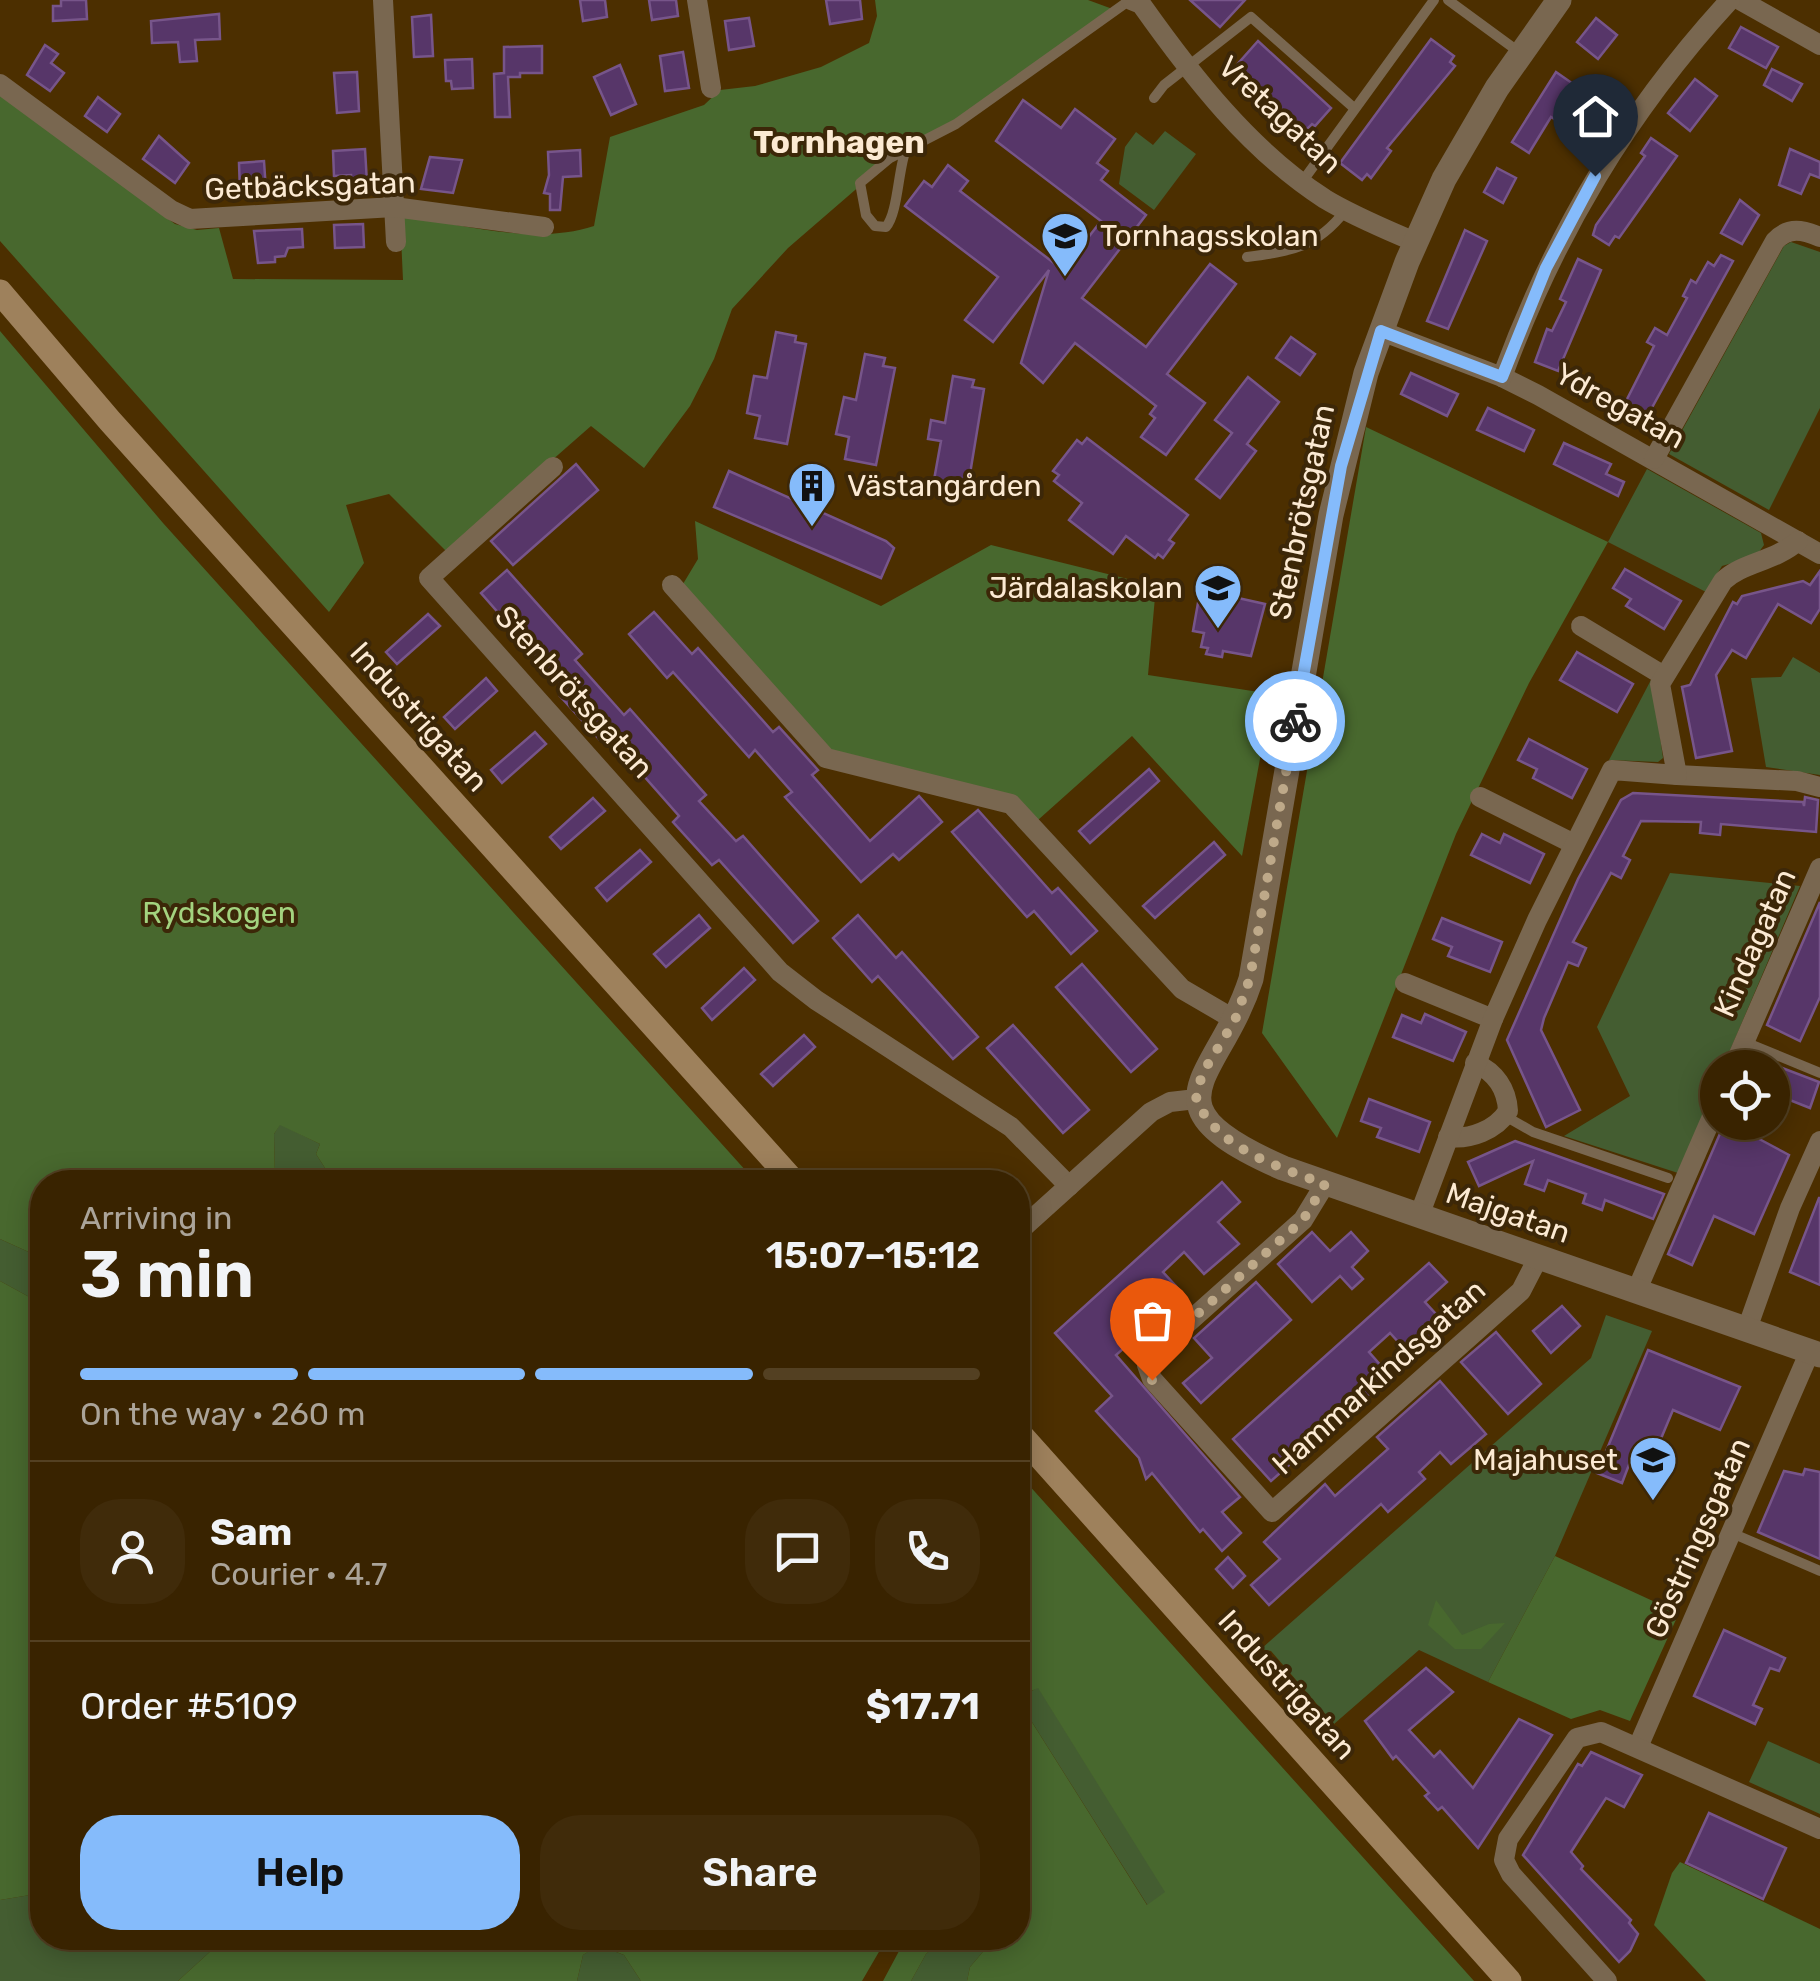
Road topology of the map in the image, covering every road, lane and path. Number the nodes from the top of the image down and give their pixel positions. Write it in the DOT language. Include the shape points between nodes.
graph roads {
  1 [pos="383,0"];
  2 [pos="697,0"];
  3 [pos="1434,0"];
  4 [pos="1448,0"];
  5 [pos="1559,0"];
  6 [pos="1730,0"];
  7 [pos="1740,0"];
  8 [pos="1137,1"];
  9 [pos="1820,45"];
  10 [pos="1520,52"];
  11 [pos="1186,68"];
  12 [pos="0,84"];
  13 [pos="711,88"];
  14 [pos="1154,98"];
  15 [pos="1354,108"];
  16 [pos="906,149"];
  17 [pos="1302,182"];
  18 [pos="394,207"];
  19 [pos="1346,210"];
  20 [pos="544,227"];
  21 [pos="1820,237"];
  22 [pos="396,242"];
  23 [pos="1415,242"];
  24 [pos="1247,257"];
  25 [pos="0,292"];
  26 [pos="1381,331"];
  27 [pos="1502,377"];
  28 [pos="1654,459"];
  29 [pos="553,467"];
  30 [pos="1798,541"];
  31 [pos="1820,554"];
  32 [pos="672,585"];
  33 [pos="1581,626"];
  34 [pos="1664,676"];
  35 [pos="1677,775"];
  36 [pos="1820,786"];
  37 [pos="1480,797"];
  38 [pos="1574,844"];
  39 [pos="1820,868"];
  40 [pos="1404,982"];
  41 [pos="1493,1019"];
  42 [pos="1235,1020"];
  43 [pos="1744,1041"];
  44 [pos="1740,1050"];
  45 [pos="1476,1063"];
  46 [pos="1820,1073"];
  47 [pos="1196,1099"];
  48 [pos="1504,1116"];
  49 [pos="1448,1136"];
  50 [pos="1702,1140"];
  51 [pos="1820,1141"];
  52 [pos="783,1170"];
  53 [pos="1668,1178"];
  54 [pos="1325,1184"];
  55 [pos="1068,1186"];
  56 [pos="1419,1216"];
  57 [pos="1030,1221"];
  58 [pos="1538,1258"];
  59 [pos="1636,1292"];
  60 [pos="1747,1329"];
  61 [pos="1815,1353"];
  62 [pos="1030,1445"];
  63 [pos="1734,1534"];
  64 [pos="1820,1571"];
  65 [pos="1638,1747"];
  66 [pos="1820,1829"];
  67 [pos="1509,1981"];
  68 [pos="1607,1981"];
  1 -- 18 [label="street"];
  2 -- 13 [label="street"];
  3 -- 15 [label="lane"];
  4 -- 10 [label="lane"];
  5 -- 10 [label="street, Stenbrötsgatan"];
  6 -- 27 [label="street" via="1654,89 1595,176 1546,268"];
  7 -- 9 [label="street"];
  8 -- 11 [label="street, Vretagatan"];
  8 -- 16 [label="lane" via="956,124"];
  10 -- 23 [label="street, Stenbrötsgatan" via="1459,152"];
  11 -- 14 [label="lane"];
  11 -- 15 [label="lane" via="1251,17"];
  11 -- 17 [label="street, Vretagatan"];
  12 -- 18 [label="street, Getbäcksgatan" via="190,219"];
  15 -- 17 [label="lane"];
  16 -- 16 [label="lane" via="860,183 866,215 876,226 893,219"];
  17 -- 19 [label="street, Vretagatan"];
  18 -- 20 [label="street, Getbäcksgatan"];
  18 -- 22 [label="street"];
  19 -- 23 [label="street, Vretagatan"];
  19 -- 24 [label="lane" via="1327,234 1289,252"];
  21 -- 28 [label="street" via="1798,230 1775,241"];
  23 -- 26 [label="street, Stenbrötsgatan"];
  25 -- 52 [label="main road, Industrigatan"];
  26 -- 27 [label="street, Ydregatan"];
  26 -- 42 [label="street, Stenbrötsgatan" via="1338,482 1256,953"];
  27 -- 28 [label="street, Ydregatan"];
  28 -- 30 [label="street, Ydregatan"];
  29 -- 55 [label="street, Stenbrötsgatan" via="429,578 780,972 1011,1127"];
  30 -- 31 [label="street, Ydregatan"];
  30 -- 34 [label="street" via="1722,582"];
  32 -- 42 [label="street" via="826,758 1011,804 1182,989"];
  33 -- 34 [label="street"];
  34 -- 35 [label="street" via="1660,684"];
  35 -- 36 [label="street"];
  35 -- 38 [label="street" via="1612,770"];
  37 -- 38 [label="street"];
  38 -- 41 [label="street"];
  39 -- 43 [label="street, Kindagatan"];
  40 -- 41 [label="street"];
  41 -- 45 [label="street"];
  42 -- 47 [label="street, Stenbrötsgatan" via="1202,1074"];
  43 -- 44 [label="street, Kindagatan"];
  43 -- 46 [label="lane, Kindagatan"];
  45 -- 48 [label="street" via="1500,1085 1508,1104"];
  45 -- 49 [label="street"];
  47 -- 54 [label="street, Majgatan" via="1207,1120 1242,1148"];
  47 -- 55 [label="street" via="1151,1112"];
  48 -- 49 [label="street" via="1467,1138"];
  48 -- 53 [label="lane"];
  49 -- 56 [label="street"];
  50 -- 59 [label="street"];
  51 -- 60 [label="street"];
  54 -- 56 [label="street, Majgatan"];
  54 -- 58 [label="street, Hammarkindsgatan" via="1303,1220 1147,1366 1152,1380 1272,1512 1521,1291"];
  55 -- 57 [label="street"];
  56 -- 58 [label="street, Majgatan"];
  58 -- 59 [label="street, Majgatan"];
  59 -- 60 [label="street, Majgatan"];
  60 -- 61 [label="street, Majgatan"];
  61 -- 63 [label="street, Göstringsgatan"];
  62 -- 67 [label="main road, Industrigatan"];
  63 -- 64 [label="lane"];
  63 -- 65 [label="street, Göstringsgatan"];
  65 -- 66 [label="street"];
  65 -- 68 [label="street" via="1600,1732 1577,1738 1504,1852 1512,1874"];
}
